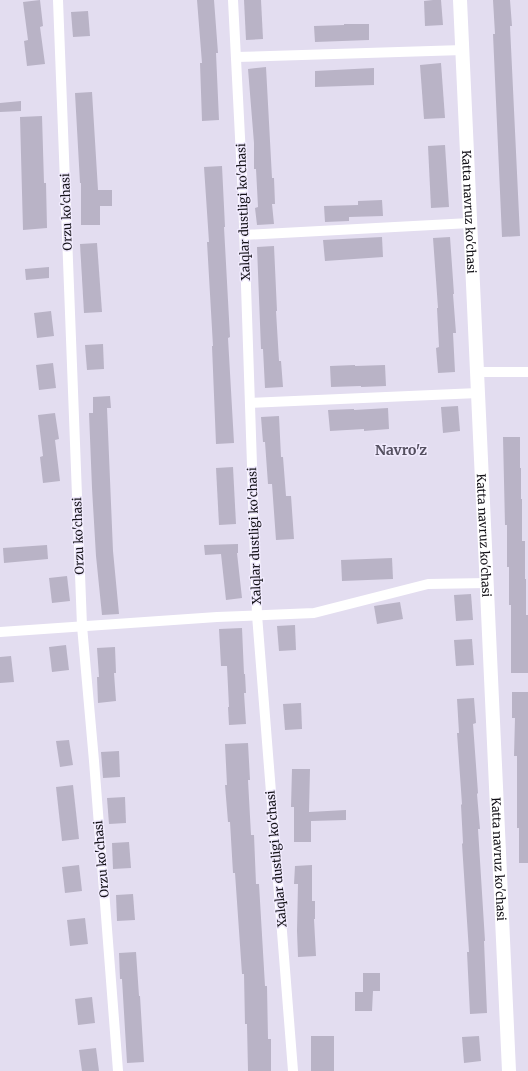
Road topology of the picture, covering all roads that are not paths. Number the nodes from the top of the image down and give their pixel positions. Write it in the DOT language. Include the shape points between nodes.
graph roads {
  1 [pos="58,0"];
  2 [pos="233,0"];
  3 [pos="460,0"];
  4 [pos="463,50"];
  5 [pos="236,57"];
  6 [pos="470,223"];
  7 [pos="244,235"];
  8 [pos="477,372"];
  9 [pos="528,372"];
  10 [pos="478,393"];
  11 [pos="250,402"];
  12 [pos="487,583"];
  13 [pos="257,615"];
  14 [pos="82,626"];
  15 [pos="0,632"];
  16 [pos="118,1071"];
  17 [pos="293,1071"];
  18 [pos="509,1071"];
  1 -- 14 [label="street, Orzu ko'chasi"];
  2 -- 5 [label="street, Xalqlar dustligi ko'chasi"];
  3 -- 4 [label="street, Katta navruz ko'chasi"];
  4 -- 5 [label="street"];
  4 -- 6 [label="street, Katta navruz ko'chasi"];
  5 -- 7 [label="street, Xalqlar dustligi ko'chasi"];
  6 -- 7 [label="street"];
  6 -- 8 [label="street, Katta navruz ko'chasi"];
  7 -- 11 [label="street, Xalqlar dustligi ko'chasi"];
  8 -- 9 [label="street"];
  8 -- 10 [label="street, Katta navruz ko'chasi"];
  10 -- 11 [label="street"];
  10 -- 12 [label="street, Katta navruz ko'chasi"];
  11 -- 13 [label="street, Xalqlar dustligi ko'chasi"];
  12 -- 13 [label="street" via="428,584 314,613"];
  12 -- 18 [label="street, Katta navruz ko'chasi"];
  13 -- 14 [label="street"];
  13 -- 17 [label="street, Xalqlar dustligi ko'chasi"];
  14 -- 15 [label="street"];
  14 -- 16 [label="street, Orzu ko'chasi"];
}
